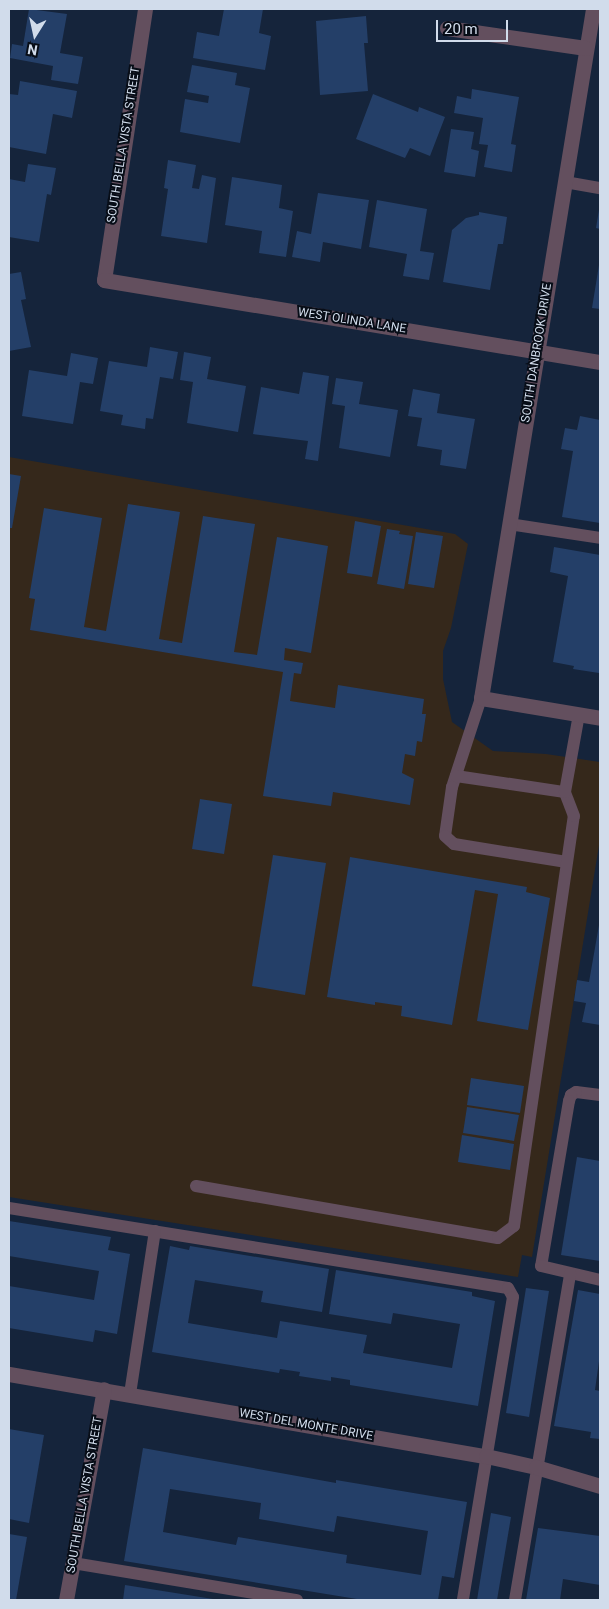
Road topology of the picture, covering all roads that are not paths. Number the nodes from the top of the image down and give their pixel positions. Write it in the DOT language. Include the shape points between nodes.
graph roads {
  1 [pos="145,9"];
  2 [pos="593,9"];
  3 [pos="447,28"];
  4 [pos="586,48"];
  5 [pos="565,182"];
  6 [pos="600,188"];
  7 [pos="104,280"];
  8 [pos="537,352"];
  9 [pos="600,362"];
  10 [pos="509,524"];
  11 [pos="600,538"];
  12 [pos="481,698"];
  13 [pos="579,714"];
  14 [pos="600,718"];
  15 [pos="456,776"];
  16 [pos="565,792"];
  17 [pos="567,862"];
  18 [pos="600,1095"];
  19 [pos="196,1186"];
  20 [pos="9,1208"];
  21 [pos="155,1231"];
  22 [pos="570,1274"];
  23 [pos="600,1280"];
  24 [pos="9,1374"];
  25 [pos="104,1389"];
  26 [pos="130,1394"];
  27 [pos="486,1456"];
  28 [pos="536,1467"];
  29 [pos="600,1486"];
  30 [pos="73,1563"];
  31 [pos="66,1600"];
  32 [pos="297,1600"];
  33 [pos="463,1600"];
  34 [pos="515,1600"];
  1 -- 7 [label="street, SOUTH BELLA VISTA STREET"];
  2 -- 4 [label="street, SOUTH DANBROOK DRIVE"];
  3 -- 4 [label="street"];
  4 -- 5 [label="street, SOUTH DANBROOK DRIVE"];
  5 -- 6 [label="lane"];
  5 -- 8 [label="street, SOUTH DANBROOK DRIVE"];
  7 -- 8 [label="street, WEST OLINDA LANE"];
  8 -- 9 [label="street, WEST OLINDA LANE"];
  8 -- 10 [label="street, SOUTH DANBROOK DRIVE"];
  10 -- 11 [label="lane"];
  10 -- 12 [label="street, SOUTH DANBROOK DRIVE"];
  12 -- 13 [label="street"];
  12 -- 15 [label="lane"];
  13 -- 14 [label="street"];
  13 -- 16 [label="lane"];
  15 -- 16 [label="lane"];
  15 -- 17 [label="lane" via="445,836 454,844"];
  16 -- 17 [label="lane" via="574,816"];
  17 -- 19 [label="lane" via="514,1226 498,1238"];
  18 -- 22 [label="lane" via="576,1092 571,1095 540,1266"];
  20 -- 21 [label="lane"];
  21 -- 26 [label="lane"];
  21 -- 27 [label="lane" via="508,1288 513,1297"];
  22 -- 23 [label="lane"];
  22 -- 28 [label="lane"];
  24 -- 25 [label="street, WEST DEL MONTE DRIVE"];
  25 -- 26 [label="street, WEST DEL MONTE DRIVE"];
  25 -- 30 [label="street, SOUTH BELLA VISTA STREET"];
  26 -- 27 [label="street, WEST DEL MONTE DRIVE"];
  27 -- 28 [label="street, WEST DEL MONTE DRIVE"];
  27 -- 33 [label="lane"];
  28 -- 29 [label="street, WEST DEL MONTE DRIVE"];
  28 -- 34 [label="lane"];
  30 -- 31 [label="street, SOUTH BELLA VISTA STREET"];
  30 -- 32 [label="lane"];
}
